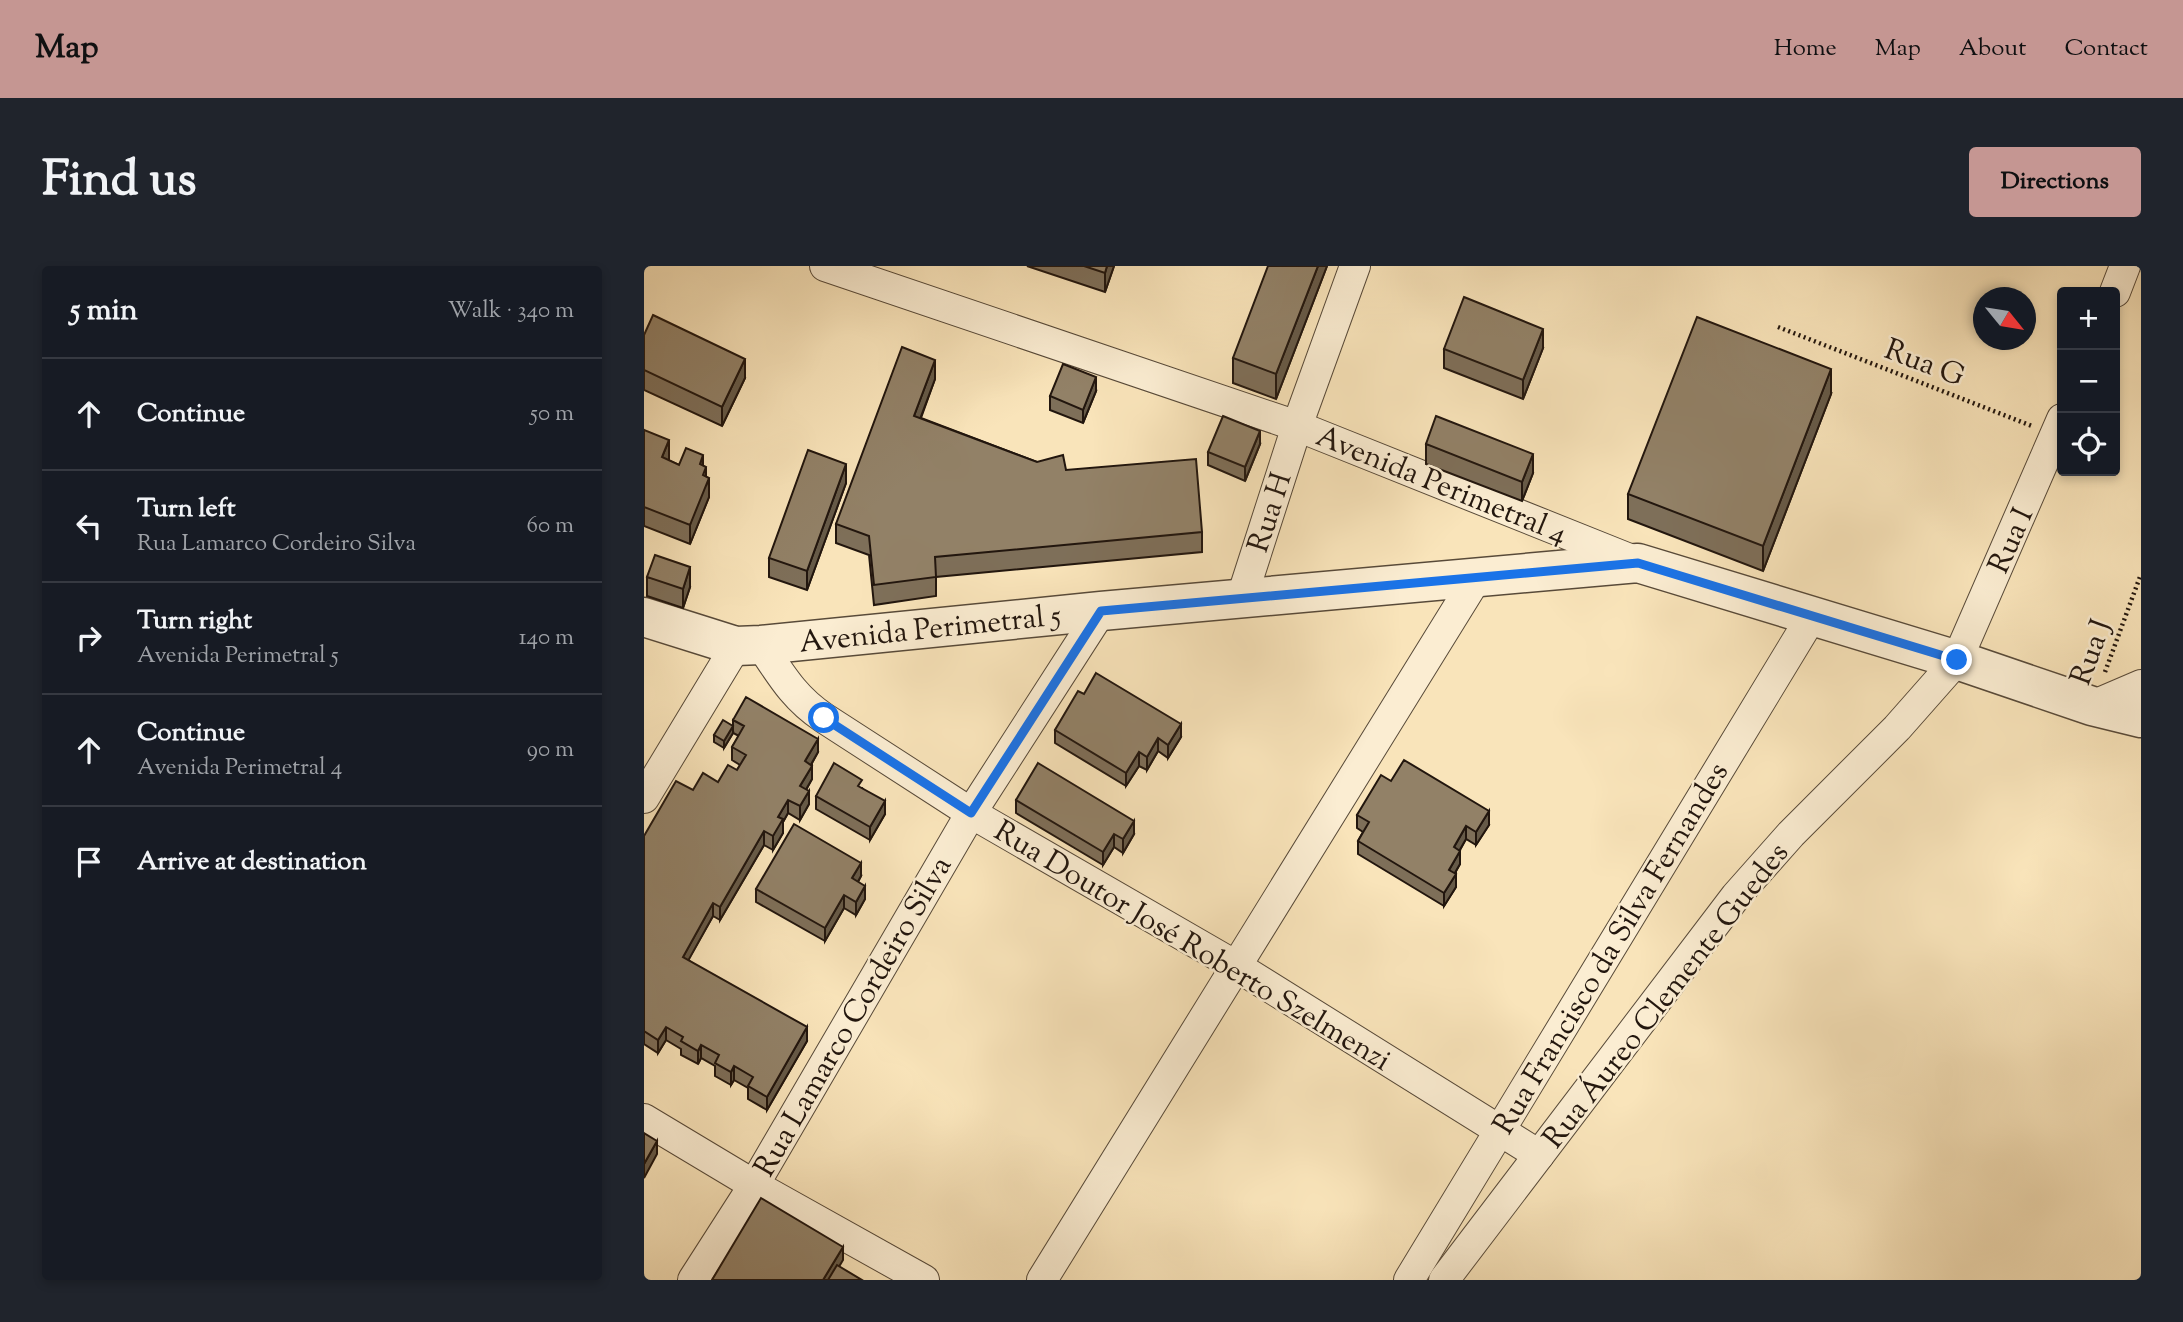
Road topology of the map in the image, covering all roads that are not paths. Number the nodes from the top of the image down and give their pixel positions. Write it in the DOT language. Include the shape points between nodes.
graph roads {
  1 [pos="825,266"];
  2 [pos="1355,266"];
  3 [pos="2125,266"];
  4 [pos="2117,287"];
  5 [pos="1297,426"];
  6 [pos="2057,432"];
  7 [pos="1638,563"];
  8 [pos="1477,577"];
  9 [pos="1241,600"];
  10 [pos="1101,611"];
  11 [pos="1812,616"];
  12 [pos="644,617"];
  13 [pos="749,645"];
  14 [pos="1957,660"];
  15 [pos="2141,685"];
  16 [pos="2092,706"];
  17 [pos="2141,718"];
  18 [pos="644,798"];
  19 [pos="971,813"];
  20 [pos="1237,965"];
  21 [pos="644,1119"];
  22 [pos="1499,1130"];
  23 [pos="1539,1155"];
  24 [pos="754,1185"];
  25 [pos="693,1280"];
  26 [pos="924,1280"];
  27 [pos="1042,1280"];
  28 [pos="1409,1280"];
  29 [pos="1444,1280"];
  1 -- 5 [label="street, Avenida Perimetral 4"];
  2 -- 5 [label="street, Rua H"];
  3 -- 4 [label="street"];
  5 -- 7 [label="street, Avenida Perimetral 4"];
  5 -- 9 [label="street, Rua H"];
  6 -- 14 [label="street, Rua I"];
  7 -- 8 [label="street, Avenida Perimetral 5"];
  7 -- 11 [label="street, Avenida Perimetral 4"];
  8 -- 9 [label="street, Avenida Perimetral 5"];
  8 -- 20 [label="street"];
  9 -- 10 [label="street, Avenida Perimetral 5"];
  10 -- 13 [label="street, Avenida Perimetral 5"];
  10 -- 19 [label="street, Rua Lamarco Cordeiro Silva"];
  11 -- 14 [label="street, Avenida Perimetral 4"];
  11 -- 22 [label="street, Rua Francisco da Silva Fernandes"];
  12 -- 13 [label="street, Avenida Perimetral 5"];
  13 -- 18 [label="street"];
  13 -- 19 [label="street, Rua Doutor José Roberto Szelmenzi" via="803,704"];
  14 -- 16 [label="street, Avenida Perimetral 4"];
  14 -- 23 [label="street, Rua Áureo Clemente Guedes" via="1736,896"];
  15 -- 16 [label="street"];
  16 -- 17 [label="street, Avenida Perimetral 4"];
  19 -- 20 [label="street, Rua Doutor José Roberto Szelmenzi"];
  19 -- 24 [label="street, Rua Lamarco Cordeiro Silva"];
  20 -- 22 [label="street, Rua Doutor José Roberto Szelmenzi"];
  20 -- 27 [label="street"];
  21 -- 24 [label="street"];
  22 -- 23 [label="street, Rua Doutor José Roberto Szelmenzi"];
  22 -- 28 [label="street, Rua Francisco da Silva Fernandes"];
  23 -- 29 [label="street, Rua Áureo Clemente Guedes"];
  24 -- 25 [label="street, Rua Lamarco Cordeiro Silva"];
  24 -- 26 [label="street"];
}
